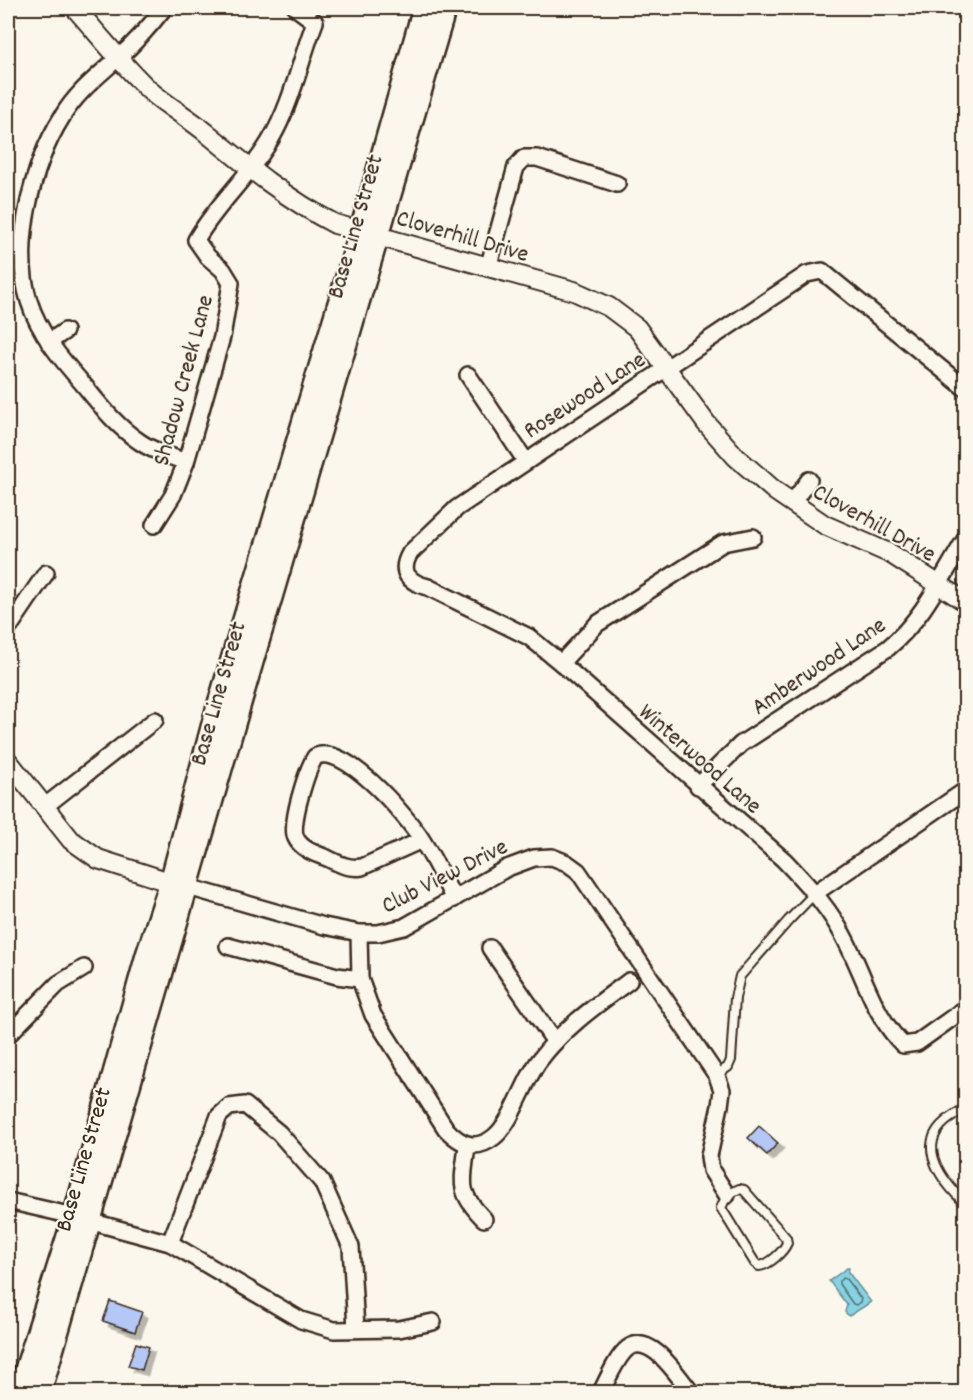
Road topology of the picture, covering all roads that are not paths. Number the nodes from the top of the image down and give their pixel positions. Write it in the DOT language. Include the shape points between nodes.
graph roads {
  1 [pos="75,8"];
  2 [pos="164,8"];
  3 [pos="296,8"];
  4 [pos="424,8"];
  5 [pos="445,8"];
  6 [pos="118,58"];
  7 [pos="251,169"];
  8 [pos="617,184"];
  9 [pos="370,233"];
  10 [pos="488,268"];
  11 [pos="65,331"];
  12 [pos="49,342"];
  13 [pos="666,368"];
  14 [pos="468,375"];
  15 [pos="966,389"];
  16 [pos="525,460"];
  17 [pos="186,462"];
  18 [pos="809,480"];
  19 [pos="792,503"];
  20 [pos="154,525"];
  21 [pos="753,537"];
  22 [pos="966,538"];
  23 [pos="405,570"];
  24 [pos="46,573"];
  25 [pos="937,585"];
  26 [pos="966,602"];
  27 [pos="8,630"];
  28 [pos="561,663"];
  29 [pos="155,720"];
  30 [pos="8,761"];
  31 [pos="698,786"];
  32 [pos="966,790"];
  33 [pos="44,807"];
  34 [pos="422,840"];
  35 [pos="179,885"];
  36 [pos="815,893"];
  37 [pos="454,899"];
  38 [pos="359,933"];
  39 [pos="228,946"];
  40 [pos="490,948"];
  41 [pos="84,968"];
  42 [pos="360,979"];
  43 [pos="629,981"];
  44 [pos="966,1008"];
  45 [pos="8,1035"];
  46 [pos="555,1042"];
  47 [pos="716,1075"];
  48 [pos="966,1108"];
  49 [pos="467,1146"];
  50 [pos="727,1195"];
  51 [pos="8,1201"];
  52 [pos="966,1204"];
  53 [pos="82,1219"];
  54 [pos="484,1219"];
  55 [pos="170,1243"];
  56 [pos="433,1322"];
  57 [pos="356,1328"];
  58 [pos="26,1392"];
  59 [pos="601,1392"];
  60 [pos="691,1392"];
  1 -- 6 [label="street, Cloverhill Drive"];
  2 -- 6 [label="street"];
  3 -- 7 [label="street, Shadow Creek Lane" via="315,22 283,115"];
  4 -- 9 [label="main road, Base Line Street"];
  5 -- 9 [label="main road, Base Line Street"];
  6 -- 7 [label="street, Cloverhill Drive" via="150,91"];
  6 -- 12 [label="street" via="74,97 51,135 32,191 24,230 24,275 29,301"];
  7 -- 9 [label="street, Cloverhill Drive" via="306,209 335,224"];
  7 -- 17 [label="street, Shadow Creek Lane" via="208,218 196,240 231,283 222,337"];
  8 -- 10 [label="street" via="537,158 524,158 516,167"];
  9 -- 10 [label="street, Cloverhill Drive"];
  9 -- 35 [label="main road, Base Line Street" via="218,708"];
  10 -- 13 [label="street, Cloverhill Drive" via="574,291 609,307 637,328"];
  11 -- 12 [label="street"];
  12 -- 17 [label="street" via="118,425 142,444"];
  13 -- 15 [label="street, Rosewood Lane" via="807,274 822,271"];
  13 -- 16 [label="street, Rosewood Lane"];
  13 -- 19 [label="street, Cloverhill Drive" via="736,457"];
  14 -- 16 [label="street"];
  16 -- 23 [label="street, Rosewood Lane" via="456,507 410,553"];
  17 -- 20 [label="street, Shadow Creek Lane" via="173,495"];
  18 -- 19 [label="street, Cloverhill Drive"];
  19 -- 25 [label="street, Cloverhill Drive" via="825,525 891,554"];
  21 -- 28 [label="street" via="723,543 597,624"];
  22 -- 25 [label="street, Amberwood Lane"];
  23 -- 28 [label="street, Winterwood Lane" via="416,584 529,638"];
  24 -- 27 [label="street"];
  25 -- 26 [label="street, Cloverhill Drive"];
  25 -- 31 [label="street, Amberwood Lane" via="920,614 888,648 741,744"];
  28 -- 31 [label="street, Winterwood Lane"];
  29 -- 33 [label="street"];
  30 -- 33 [label="street, Club View Drive"];
  31 -- 36 [label="street, Winterwood Lane" via="784,860"];
  32 -- 36 [label="street"];
  33 -- 35 [label="street, Club View Drive" via="71,840 98,859"];
  34 -- 34 [label="street" via="353,868 305,848 294,830 315,757 332,756 356,769 405,816"];
  34 -- 37 [label="street"];
  35 -- 38 [label="street, Club View Drive"];
  35 -- 53 [label="main road, Base Line Street" via="147,955"];
  36 -- 44 [label="street, Winterwood Lane" via="840,929 889,1031 903,1045 917,1043"];
  36 -- 47 [label="lane" via="740,976 731,1060"];
  37 -- 38 [label="street, Club View Drive" via="404,927"];
  37 -- 47 [label="street, Club View Drive" via="507,868 534,858 552,857 567,863 578,871"];
  38 -- 42 [label="street"];
  39 -- 42 [label="street"];
  40 -- 46 [label="street"];
  41 -- 45 [label="street" via="58,984"];
  42 -- 49 [label="street" via="373,1015 446,1129"];
  43 -- 46 [label="street"];
  46 -- 49 [label="street" via="538,1061 495,1137"];
  47 -- 50 [label="street, Club View Drive" via="722,1090 709,1156 711,1170"];
  48 -- 52 [label="lane" via="944,1122 931,1148 940,1175"];
  49 -- 54 [label="street" via="462,1185 468,1204"];
  50 -- 50 [label="lane" via="721,1208 755,1263 764,1266 785,1248 786,1238 744,1190"];
  51 -- 53 [label="street"];
  53 -- 55 [label="street"];
  53 -- 58 [label="main road, Base Line Street"];
  55 -- 57 [label="street" via="301,1320 334,1330"];
  55 -- 57 [label="street" via="219,1116 229,1107 245,1105 279,1133 322,1182 351,1247"];
  56 -- 57 [label="street" via="399,1329"];
  59 -- 60 [label="street" via="629,1347 643,1345 657,1351"];
}
